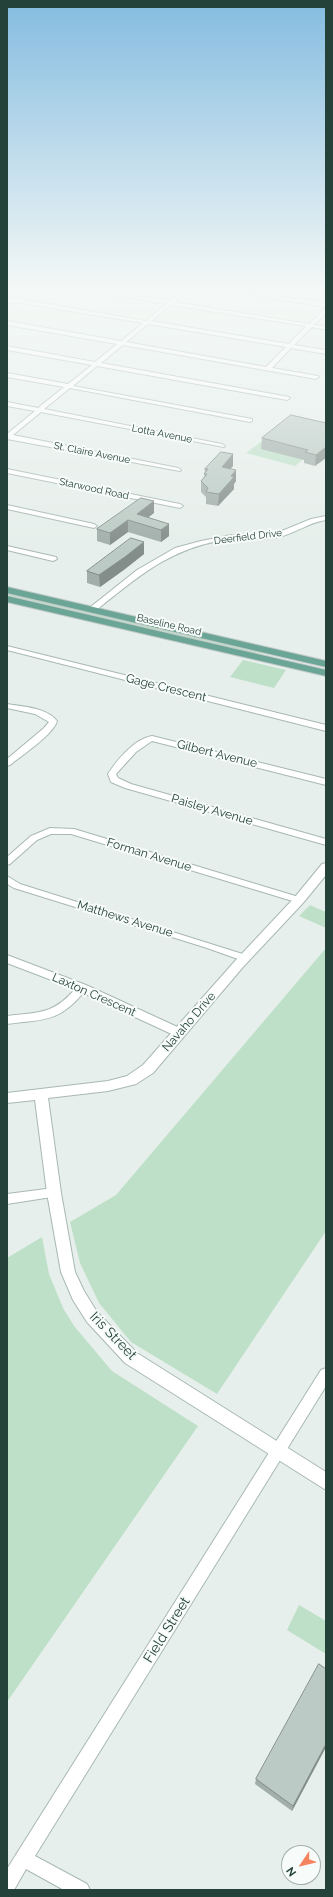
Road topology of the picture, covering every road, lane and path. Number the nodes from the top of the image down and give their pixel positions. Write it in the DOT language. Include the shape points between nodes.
graph roads {
  1 [pos="15,377"];
  2 [pos="82,377"];
  3 [pos="167,377"];
  4 [pos="69,387"];
  5 [pos="287,398"];
  6 [pos="7,404"];
  7 [pos="39,410"];
  8 [pos="250,420"];
  9 [pos="7,436"];
  10 [pos="222,446"];
  11 [pos="7,470"];
  12 [pos="178,470"];
  13 [pos="180,506"];
  14 [pos="7,507"];
  15 [pos="326,518"];
  16 [pos="94,526"];
  17 [pos="7,548"];
  18 [pos="53,559"];
  19 [pos="7,590"];
  20 [pos="7,599"];
  21 [pos="92,609"];
  22 [pos="7,648"];
  23 [pos="326,664"];
  24 [pos="326,673"];
  25 [pos="7,706"];
  26 [pos="326,728"];
  27 [pos="7,763"];
  28 [pos="117,767"];
  29 [pos="326,782"];
  30 [pos="326,842"];
  31 [pos="7,862"];
  32 [pos="326,867"];
  33 [pos="7,879"];
  34 [pos="299,900"];
  35 [pos="245,958"];
  36 [pos="7,959"];
  37 [pos="82,988"];
  38 [pos="7,1020"];
  39 [pos="180,1033"];
  40 [pos="41,1094"];
  41 [pos="7,1098"];
  42 [pos="54,1193"];
  43 [pos="7,1199"];
  44 [pos="326,1374"];
  45 [pos="277,1452"];
  46 [pos="326,1482"];
  47 [pos="24,1859"];
  48 [pos="7,1885"];
  49 [pos="81,1890"];
  1 -- 4 [label="street"];
  2 -- 4 [label="street"];
  3 -- 5 [label="street"];
  4 -- 7 [label="street"];
  4 -- 8 [label="street"];
  6 -- 7 [label="street, Lotta Avenue"];
  7 -- 9 [label="street"];
  7 -- 10 [label="street, Lotta Avenue"];
  9 -- 12 [label="street, St. Claire Avenue"];
  11 -- 13 [label="street, Starwood Road"];
  14 -- 16 [label="street"];
  15 -- 21 [label="street, Deerfield Drive" via="312,520 278,535 232,537 172,552"];
  17 -- 18 [label="street"];
  19 -- 21 [label="main road, Baseline Road"];
  20 -- 24 [label="main road, Baseline Road"];
  21 -- 23 [label="main road, Baseline Road"];
  22 -- 26 [label="street, Gage Crescent"];
  25 -- 27 [label="street" via="41,714 53,721 47,730"];
  28 -- 29 [label="street, Gilbert Avenue" via="148,739 157,739"];
  28 -- 30 [label="street, Paisley Avenue" via="112,774 114,780 128,786"];
  31 -- 34 [label="street, Forman Avenue" via="34,838 50,831 71,831"];
  32 -- 34 [label="street, Navaho Drive"];
  33 -- 35 [label="street, Matthews Avenue" via="17,886 208,944"];
  34 -- 35 [label="street, Navaho Drive"];
  35 -- 39 [label="street, Navaho Drive"];
  36 -- 37 [label="street, Laxton Crescent"];
  37 -- 38 [label="street" via="58,1011"];
  37 -- 39 [label="street, Laxton Crescent"];
  39 -- 40 [label="street, Navaho Drive" via="148,1068 131,1080 108,1086"];
  40 -- 41 [label="street, Navaho Drive"];
  40 -- 42 [label="street, Iris Street"];
  42 -- 43 [label="street"];
  42 -- 45 [label="street, Iris Street" via="68,1272 92,1317 131,1358"];
  44 -- 45 [label="street, Field Street"];
  45 -- 46 [label="street, Iris Street"];
  45 -- 47 [label="street, Field Street"];
  47 -- 48 [label="street, Field Street"];
  47 -- 49 [label="street"];
}
